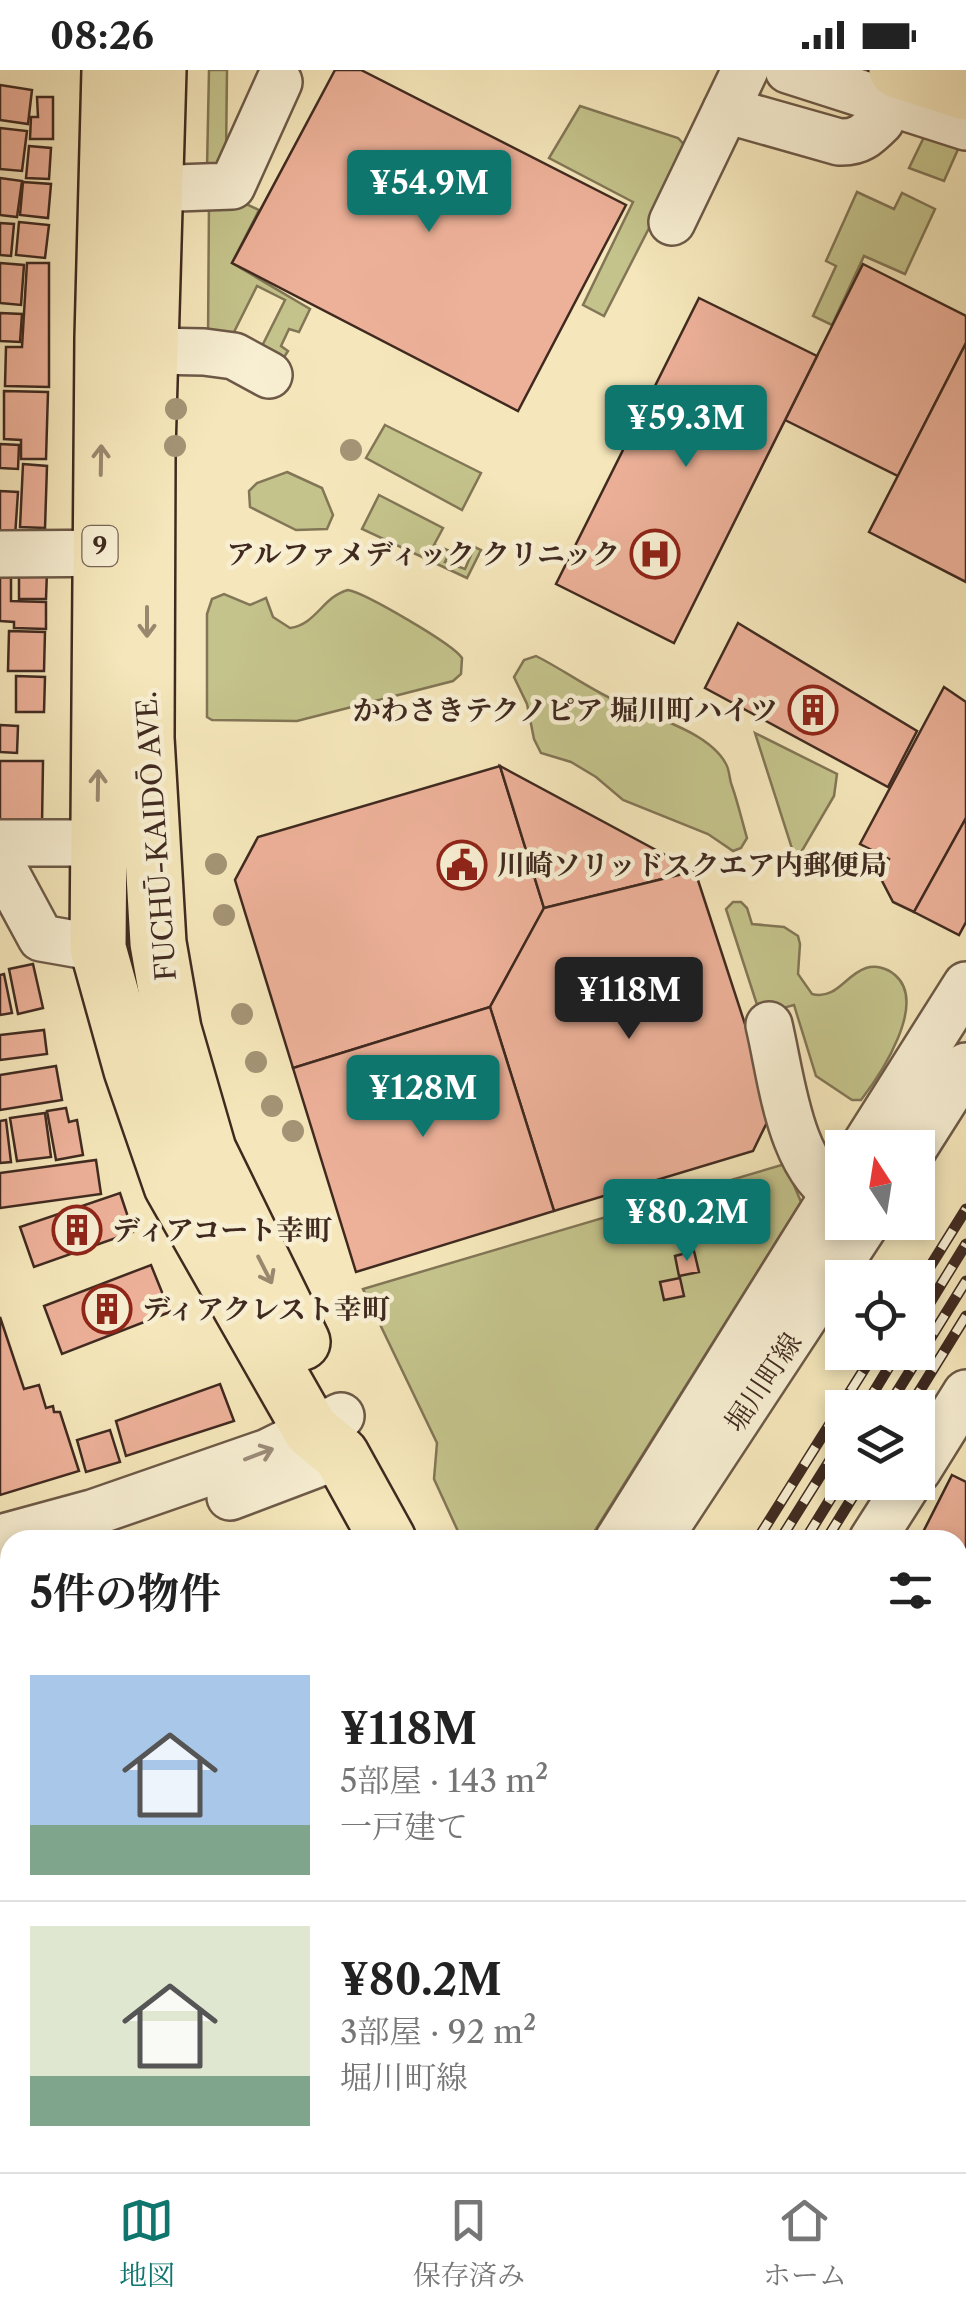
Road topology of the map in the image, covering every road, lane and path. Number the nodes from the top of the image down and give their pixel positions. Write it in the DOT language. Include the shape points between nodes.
graph roads {
  1 [pos="174,70"];
  2 [pos="788,70"];
  3 [pos="898,70"];
  4 [pos="126,71"];
  5 [pos="279,82"];
  6 [pos="736,90"];
  7 [pos="966,92"];
  8 [pos="881,121"];
  9 [pos="966,127"];
  10 [pos="177,188"];
  11 [pos="672,222"];
  12 [pos="136,330"];
  13 [pos="269,375"];
  14 [pos="124,553"];
  15 [pos="0,554"];
  16 [pos="0,843"];
  17 [pos="97,843"];
  18 [pos="0,862"];
  19 [pos="98,948"];
  20 [pos="966,984"];
  21 [pos="769,1025"];
  22 [pos="966,1066"];
  23 [pos="874,1130"];
  24 [pos="925,1130"];
  25 [pos="190,1168"];
  26 [pos="825,1185"];
  27 [pos="825,1233"];
  28 [pos="966,1393"];
  29 [pos="331,1434"];
  30 [pos="935,1443"];
  31 [pos="898,1500"];
  32 [pos="29,1530"];
  33 [pos="118,1530"];
  34 [pos="383,1530"];
  35 [pos="632,1530"];
  36 [pos="878,1530"];
  1 -- 10 [label="street, FUCHŪ-KAIDŌ AVE. / 9"];
  2 -- 9 [label="street"];
  3 -- 7 [label="main road"];
  4 -- 12 [label="main road, FUCHŪ-KAIDŌ AVE. / 9"];
  4 -- 12 [label="street, FUCHŪ-KAIDŌ AVE. / 9" via="81,143 80,262"];
  5 -- 10 [label="street" via="232,186"];
  6 -- 8 [label="street" via="839,142 864,138"];
  6 -- 11 [label="street"];
  10 -- 12 [label="street, FUCHŪ-KAIDŌ AVE. / 9"];
  12 -- 13 [label="street" via="234,356"];
  12 -- 14 [label="main road, FUCHŪ-KAIDŌ AVE. / 9"];
  14 -- 15 [label="street"];
  17 -- 14 [label="main road, FUCHŪ-KAIDŌ AVE. / 9, one-way"];
  14 -- 25 [label="main road, FUCHŪ-KAIDŌ AVE. / 9, one-way" via="155,888 186,974 209,1118"];
  16 -- 17 [label="street"];
  17 -- 19 [label="main road, FUCHŪ-KAIDŌ AVE. / 9"];
  18 -- 19 [label="street" via="41,938"];
  19 -- 25 [label="main road, FUCHŪ-KAIDŌ AVE. / 9" via="117,1020 109,1075 128,1136"];
  20 -- 23 [label="street"];
  21 -- 26 [label="street" via="797,1143"];
  22 -- 24 [label="street"];
  25 -- 29 [label="main road, 9" via="264,1270"];
  27 -- 35 [label="street"];
  28 -- 30 [label="street"];
  32 -- 29 [label="street, one-way"];
  29 -- 33 [label="street" via="283,1480"];
  29 -- 34 [label="main road, 9"];
  31 -- 36 [label="street"];
}
